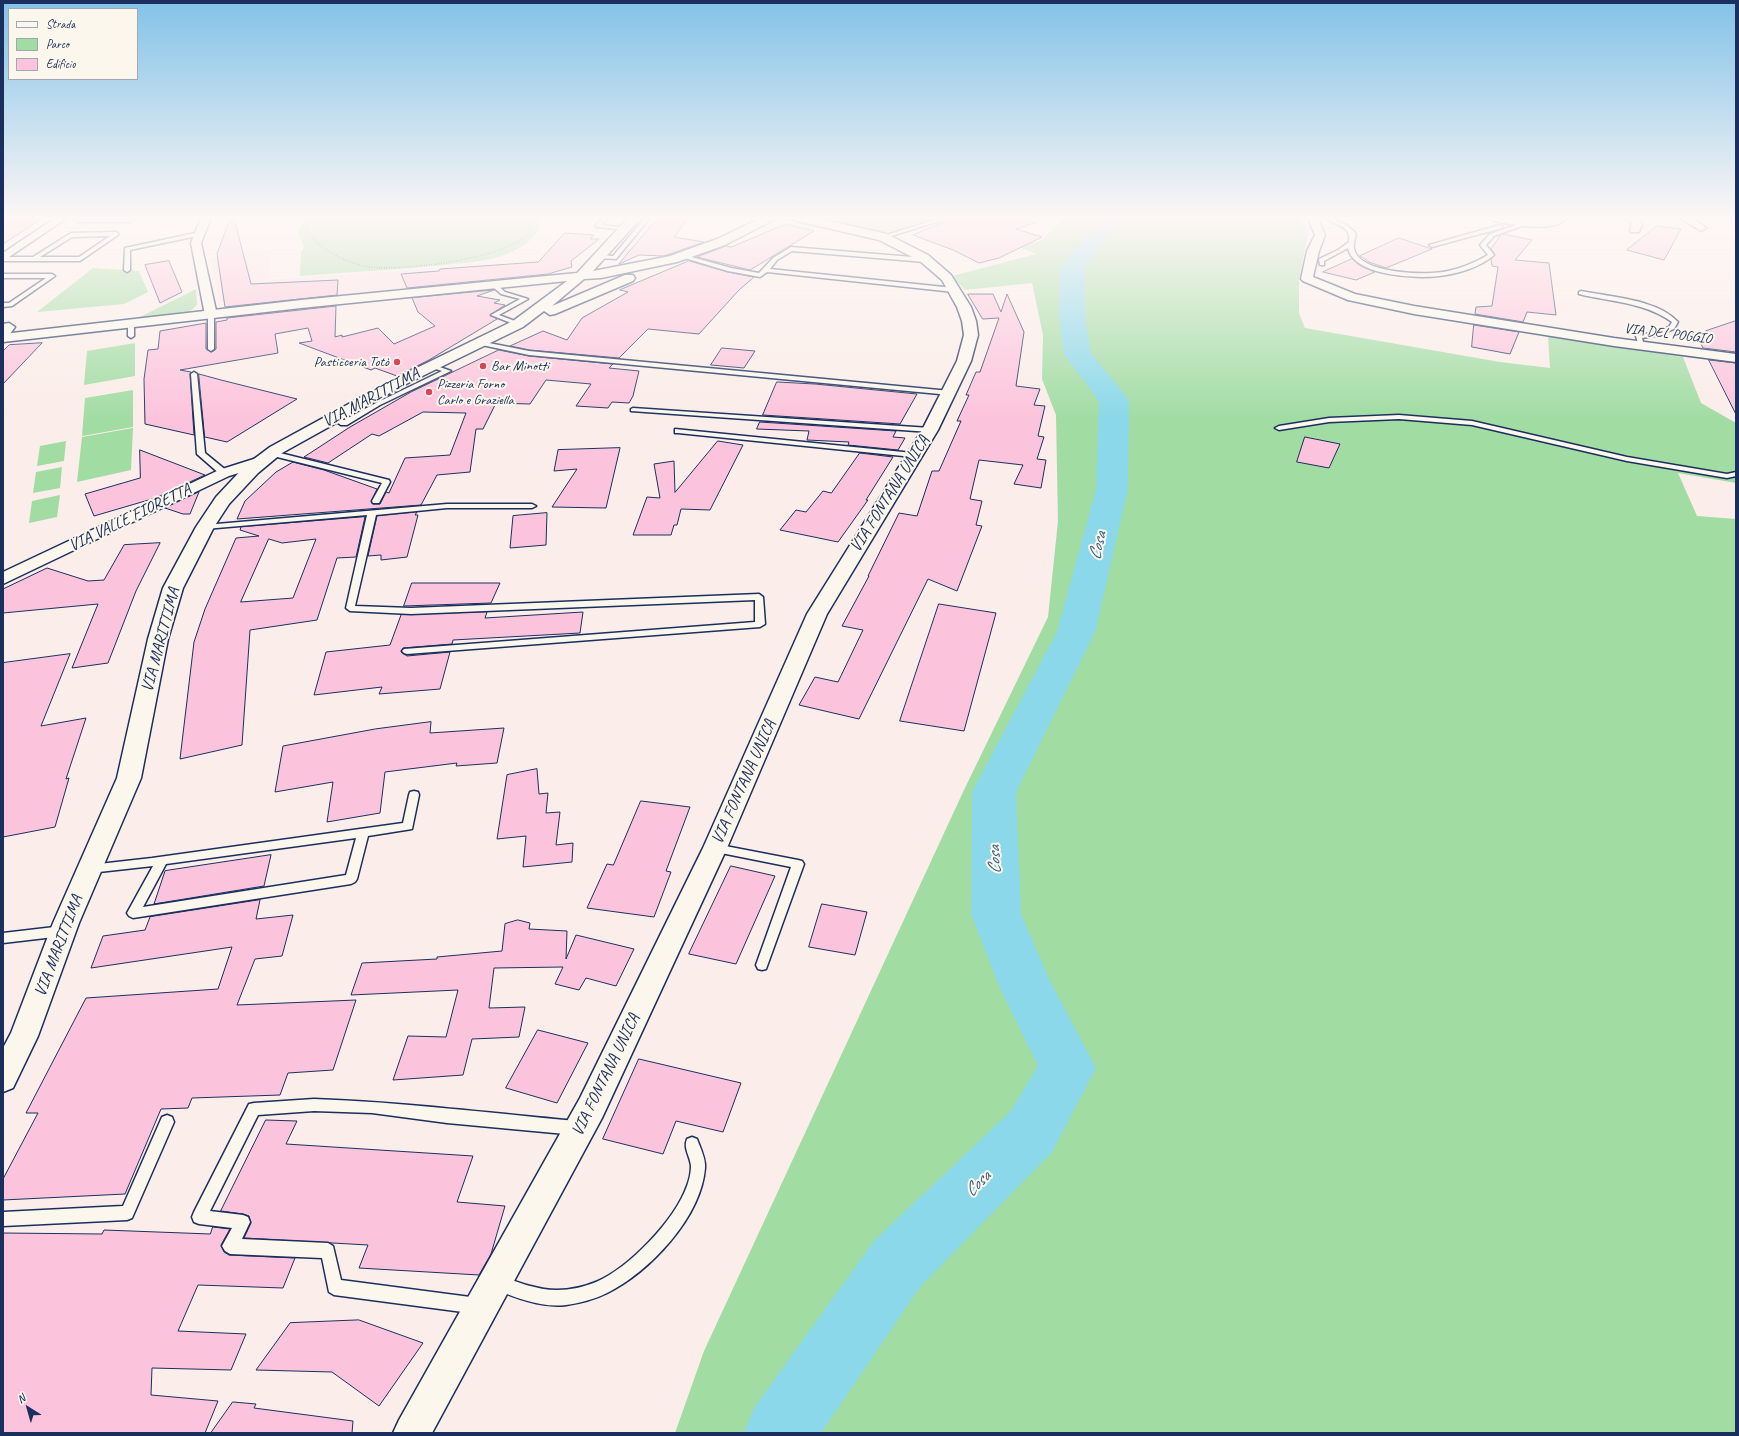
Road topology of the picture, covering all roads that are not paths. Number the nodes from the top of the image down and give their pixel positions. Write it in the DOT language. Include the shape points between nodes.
graph roads {
  1 [pos="39,285"];
  2 [pos="205,285"];
  3 [pos="502,285"];
  4 [pos="570,285"];
  5 [pos="612,285"];
  6 [pos="907,285"];
  7 [pos="952,285"];
  8 [pos="1322,285"];
  9 [pos="494,286"];
  10 [pos="954,290"];
  11 [pos="1580,293"];
  12 [pos="3,305"];
  13 [pos="211,315"];
  14 [pos="518,324"];
  15 [pos="4,331"];
  16 [pos="479,343"];
  17 [pos="1641,346"];
  18 [pos="211,348"];
  19 [pos="1736,358"];
  20 [pos="194,374"];
  21 [pos="950,393"];
  22 [pos="633,410"];
  23 [pos="1278,428"];
  24 [pos="930,430"];
  25 [pos="678,431"];
  26 [pos="913,455"];
  27 [pos="266,457"];
  28 [pos="224,473"];
  29 [pos="1736,474"];
  30 [pos="376,501"];
  31 [pos="532,506"];
  32 [pos="372,513"];
  33 [pos="205,527"];
  34 [pos="3,579"];
  35 [pos="408,651"];
  36 [pos="414,795"];
  37 [pos="363,832"];
  38 [pos="715,848"];
  39 [pos="162,860"];
  40 [pos="89,869"];
  41 [pos="64,931"];
  42 [pos="3,938"];
  43 [pos="762,965"];
  44 [pos="3,1078"];
  45 [pos="167,1122"];
  46 [pos="580,1129"];
  47 [pos="692,1144"];
  48 [pos="3,1219"];
  49 [pos="496,1282"];
  50 [pos="482,1306"];
  51 [pos="412,1433"];
  1 -- 12 [label="lane" via="10,305"];
  2 -- 13 [label="street"];
  3 -- 9 [label="main road"];
  4 -- 14 [label="main road, VIA MARITTIMA"];
  5 -- 14 [label="main road"];
  6 -- 10 [label="lane"];
  7 -- 10 [label="main road, VIA FONTANA UNICA"];
  8 -- 17 [label="street, VIA DEL POGGIO" via="1352,297 1414,310"];
  9 -- 13 [label="main road"];
  9 -- 14 [label="lane" via="503,293 524,298 494,315"];
  10 -- 21 [label="main road, VIA FONTANA UNICA" via="964,307 972,335"];
  11 -- 17 [label="lane" via="1653,308 1675,322 1672,328 1638,337"];
  13 -- 15 [label="main road" via="131,330"];
  13 -- 18 [label="lane"];
  14 -- 16 [label="main road, VIA MARITTIMA"];
  16 -- 21 [label="lane" via="529,353"];
  16 -- 27 [label="main road, VIA MARITTIMA" via="432,366 402,387 334,418"];
  17 -- 19 [label="street, VIA DEL POGGIO"];
  20 -- 28 [label="lane" via="201,454"];
  21 -- 24 [label="main road, VIA FONTANA UNICA"];
  22 -- 24 [label="lane"];
  23 -- 29 [label="lane" via="1329,420 1399,417 1449,420 1493,426 1632,460 1727,476"];
  24 -- 26 [label="main road, VIA FONTANA UNICA"];
  25 -- 26 [label="lane"];
  26 -- 38 [label="main road, VIA FONTANA UNICA" via="817,614"];
  27 -- 28 [label="street, VIA VALLE FIORETTA"];
  27 -- 30 [label="lane" via="386,482"];
  27 -- 33 [label="main road, VIA MARITTIMA" via="229,493"];
  28 -- 34 [label="street, VIA VALLE FIORETTA"];
  31 -- 32 [label="lane" via="447,506"];
  32 -- 33 [label="lane"];
  32 -- 35 [label="lane" via="350,608 411,611 758,598 760,624"];
  33 -- 40 [label="main road, VIA MARITTIMA" via="173,588 158,639 129,778"];
  36 -- 37 [label="lane" via="408,826"];
  37 -- 39 [label="lane"];
  37 -- 39 [label="lane" via="351,879 133,913"];
  38 -- 43 [label="lane" via="798,864"];
  38 -- 46 [label="main road, VIA FONTANA UNICA"];
  39 -- 40 [label="lane"];
  40 -- 41 [label="main road, VIA MARITTIMA"];
  41 -- 42 [label="lane"];
  41 -- 44 [label="main road, VIA MARITTIMA" via="24,1036"];
  45 -- 48 [label="lane" via="127,1213"];
  46 -- 49 [label="main road, VIA FONTANA UNICA"];
  46 -- 50 [label="lane" via="372,1107 314,1105 254,1109 199,1217 243,1222 230,1246 328,1251 334,1287"];
  47 -- 49 [label="lane" via="698,1167 691,1194 676,1221 652,1251 629,1271 600,1288 565,1297 536,1295"];
  49 -- 50 [label="main road, VIA FONTANA UNICA"];
  50 -- 51 [label="main road, VIA FONTANA UNICA"];
}
